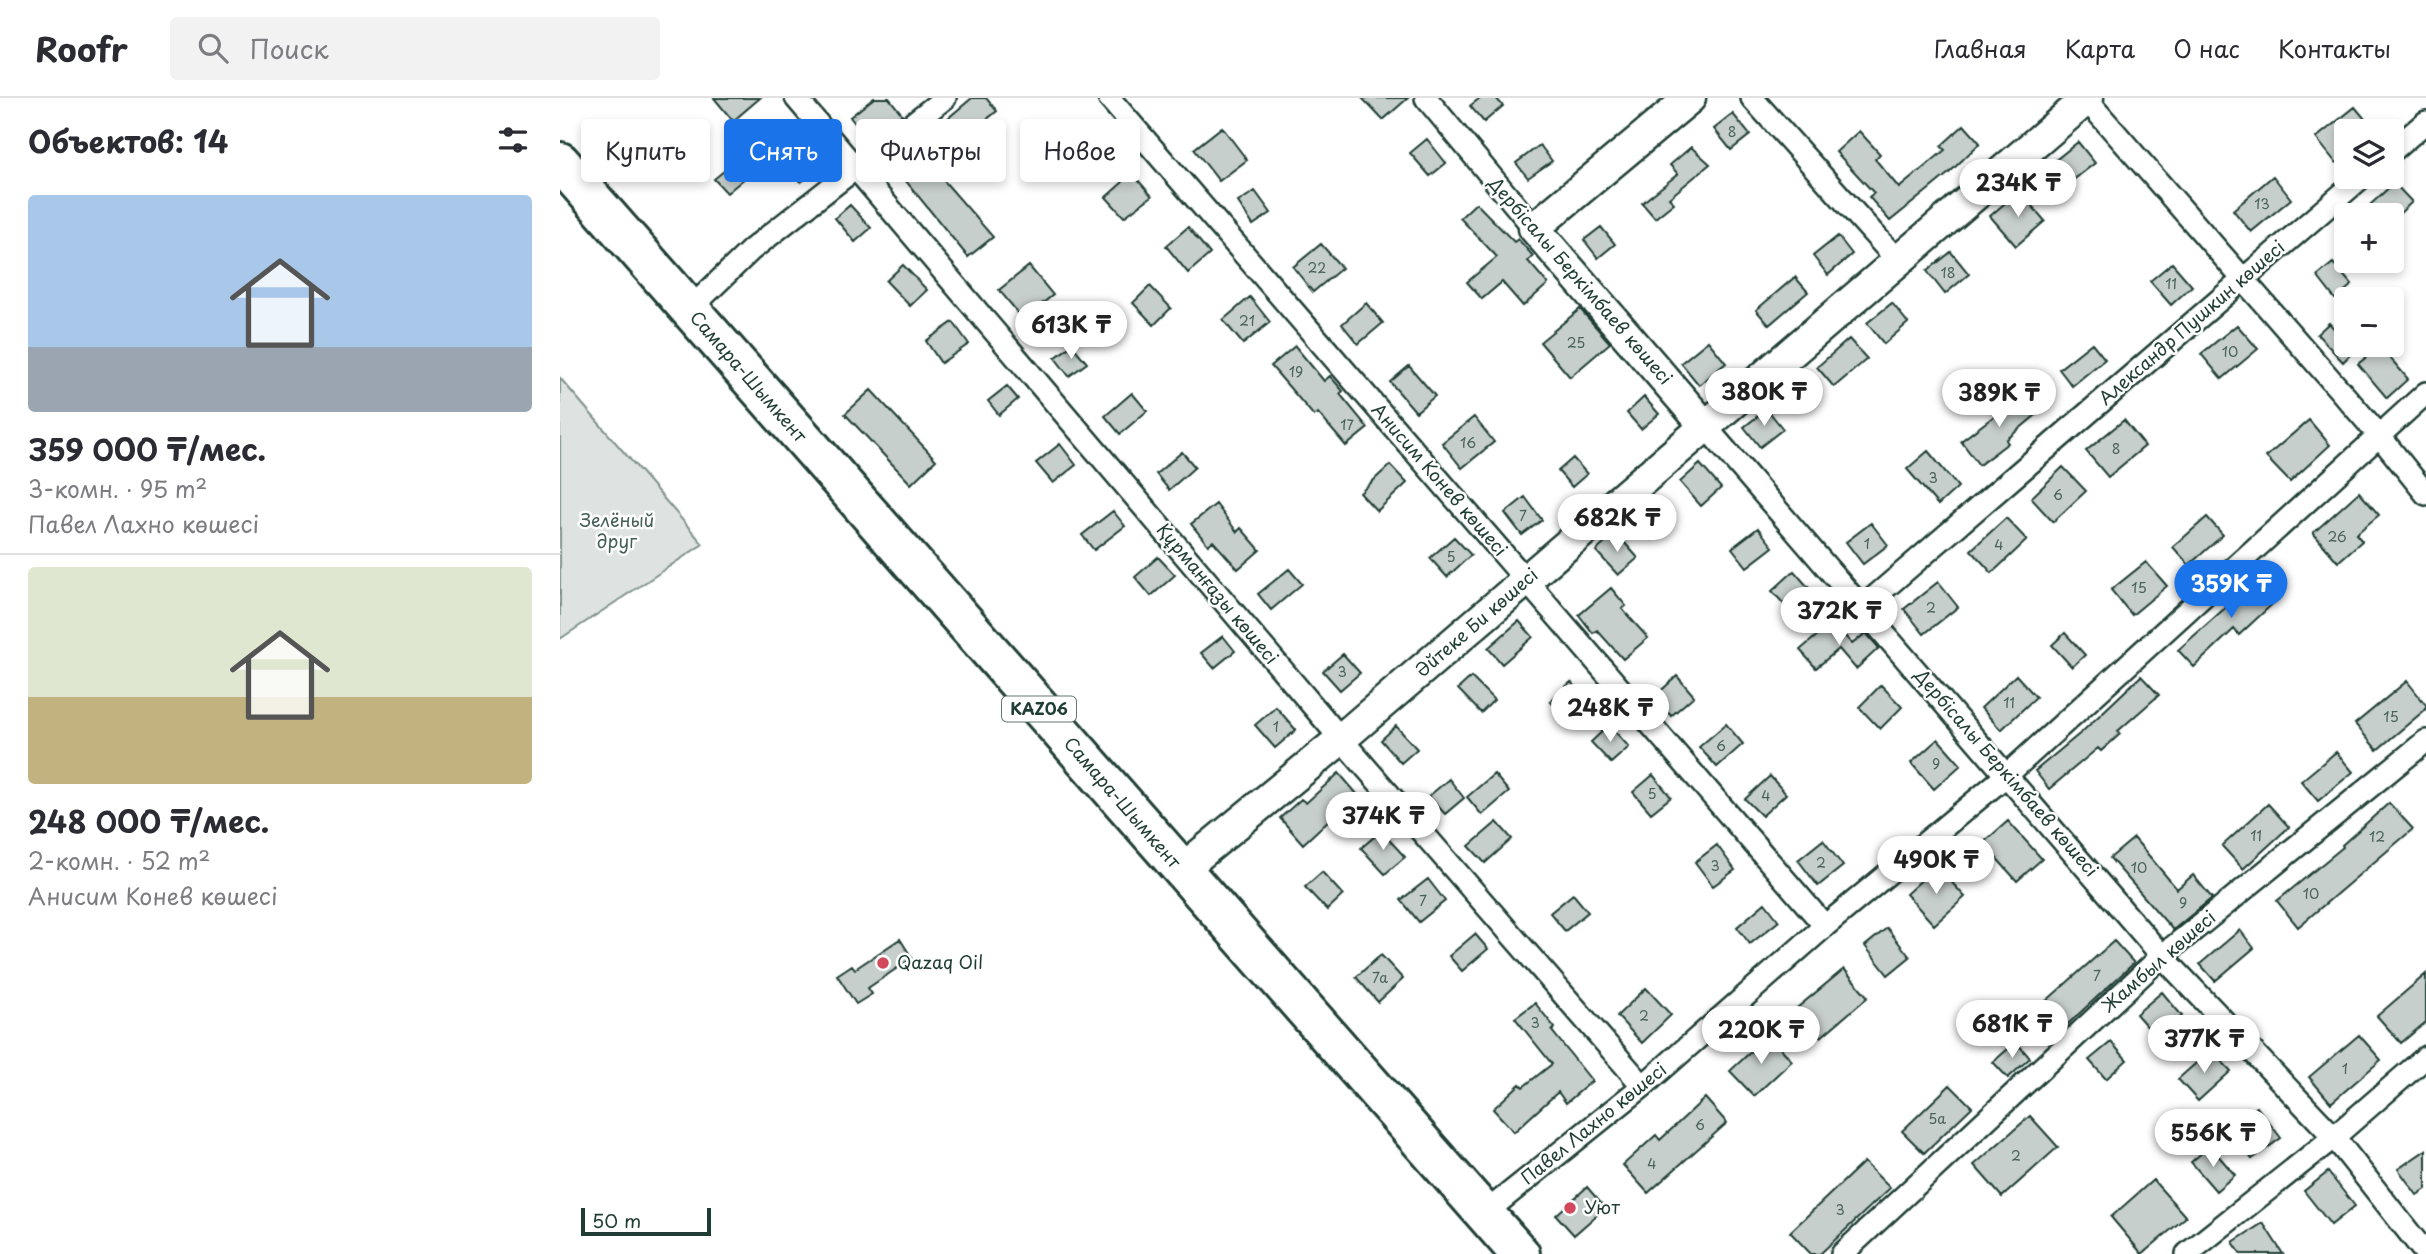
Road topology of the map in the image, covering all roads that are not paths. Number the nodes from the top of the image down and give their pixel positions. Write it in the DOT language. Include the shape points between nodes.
graph roads {
  1 [pos="796,98"];
  2 [pos="946,98"];
  3 [pos="1109,98"];
  4 [pos="1426,98"];
  5 [pos="1690,98"];
  6 [pos="1752,98"];
  7 [pos="2086,98"];
  8 [pos="920,119"];
  9 [pos="2426,122"];
  10 [pos="2404,141"];
  11 [pos="560,162"];
  12 [pos="856,168"];
  13 [pos="856,170"];
  14 [pos="868,182"];
  15 [pos="2348,189"];
  16 [pos="1534,228"];
  17 [pos="1898,261"];
  18 [pos="2242,279"];
  19 [pos="689,310"];
  20 [pos="2426,393"];
  21 [pos="1705,426"];
  22 [pos="2378,434"];
  23 [pos="2426,494"];
  24 [pos="1527,580"];
  25 [pos="1863,607"];
  26 [pos="1341,739"];
  27 [pos="2426,741"];
  28 [pos="2008,774"];
  29 [pos="1181,870"];
  30 [pos="1825,926"];
  31 [pos="2162,956"];
  32 [pos="2426,1056"];
  33 [pos="1643,1086"];
  34 [pos="2334,1137"];
  35 [pos="1485,1213"];
  36 [pos="1520,1254"];
  37 [pos="1842,1254"];
  38 [pos="2187,1254"];
  39 [pos="2426,1254"];
  1 -- 12 [label="street, Құрманғазы көшесі"];
  2 -- 8 [label="street"];
  3 -- 24 [label="street, Анисим Конев көшесі"];
  4 -- 16 [label="street, Дербісалы Беркімбаев көшесі"];
  5 -- 16 [label="main road"];
  6 -- 17 [label="street"];
  7 -- 17 [label="main road, Әйтеке Би көшесі"];
  7 -- 18 [label="street"];
  9 -- 10 [label="street"];
  11 -- 19 [label="highway, Самара-Шымкент / KАZ06"];
  13 -- 19 [label="street" via="751,250"];
  14 -- 26 [label="street, Құрманғазы көшесі"];
  15 -- 18 [label="street, Александр Пушкин көшесі"];
  16 -- 21 [label="main road, Дербісалы Беркімбаев көшесі"];
  17 -- 21 [label="main road, Әйтеке Би көшесі"];
  18 -- 22 [label="street"];
  18 -- 25 [label="street, Александр Пушкин көшесі"];
  19 -- 29 [label="highway, Самара-Шымкент / KАZ06"];
  20 -- 22 [label="street, Павел Лахно көшесі"];
  21 -- 24 [label="main road, Әйтеке Би көшесі"];
  21 -- 25 [label="street, Дербісалы Беркімбаев көшесі"];
  22 -- 23 [label="street"];
  22 -- 28 [label="street, Павел Лахно көшесі"];
  24 -- 26 [label="main road, Әйтеке Би көшесі"];
  24 -- 30 [label="street, Анисим Конев көшесі"];
  25 -- 28 [label="street, Дербісалы Беркімбаев көшесі"];
  26 -- 29 [label="main road, Әйтеке Би көшесі"];
  26 -- 33 [label="street, Құрманғазы көшесі"];
  27 -- 31 [label="street, Жамбыл көшесі"];
  28 -- 30 [label="street, Павел Лахно көшесі"];
  28 -- 31 [label="street, Дербісалы Беркімбаев көшесі"];
  29 -- 35 [label="highway, Самара-Шымкент / KАZ06"];
  30 -- 33 [label="street, Павел Лахно көшесі"];
  31 -- 34 [label="street, Дербісалы Беркімбаев көшесі"];
  31 -- 37 [label="street, Жамбыл көшесі"];
  32 -- 34 [label="street"];
  33 -- 35 [label="street, Павел Лахно көшесі"];
  34 -- 38 [label="street"];
  34 -- 39 [label="street, Дербісалы Беркімбаев көшесі"];
  35 -- 36 [label="highway, Самара-Шымкент / KАZ06"];
}
